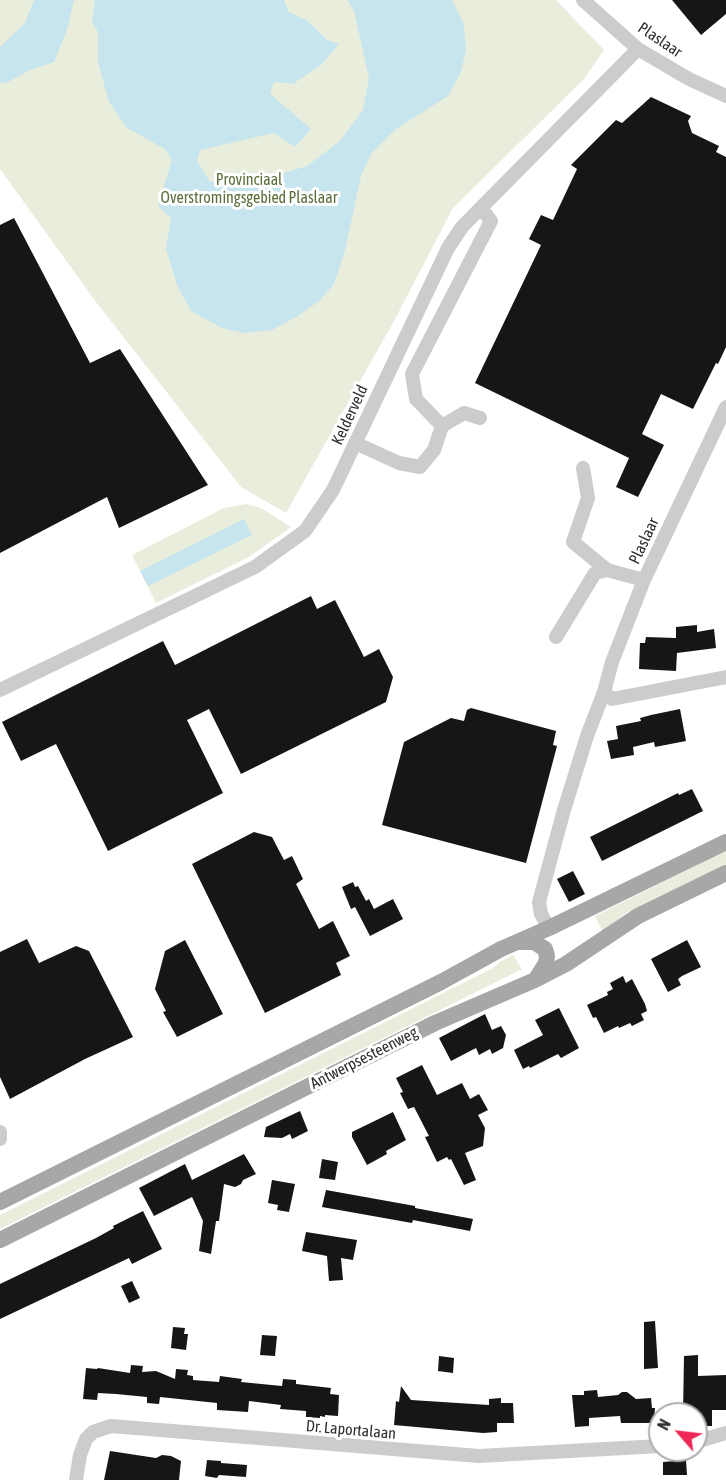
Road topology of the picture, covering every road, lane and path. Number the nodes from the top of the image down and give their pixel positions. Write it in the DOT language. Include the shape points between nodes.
graph roads {
  1 [pos="584,0"];
  2 [pos="638,49"];
  3 [pos="726,96"];
  4 [pos="481,207"];
  5 [pos="726,407"];
  6 [pos="480,418"];
  7 [pos="442,426"];
  8 [pos="355,443"];
  9 [pos="583,468"];
  10 [pos="607,570"];
  11 [pos="644,580"];
  12 [pos="556,637"];
  13 [pos="726,677"];
  14 [pos="0,690"];
  15 [pos="604,692"];
  16 [pos="726,842"];
  17 [pos="726,873"];
  18 [pos="549,928"];
  19 [pos="518,942"];
  20 [pos="535,980"];
  21 [pos="0,1132"];
  22 [pos="0,1139"];
  23 [pos="1,1199"];
  24 [pos="0,1240"];
  25 [pos="726,1433"];
  26 [pos="708,1438"];
  27 [pos="648,1447"];
  28 [pos="76,1480"];
  1 -- 2 [label="street, Plaslaar"];
  2 -- 3 [label="street, Plaslaar"];
  2 -- 4 [label="street, Kelderveld"];
  4 -- 7 [label="street" via="491,221 412,374 416,399"];
  4 -- 8 [label="street, Kelderveld" via="448,248"];
  5 -- 11 [label="street, Plaslaar"];
  6 -- 7 [label="street" via="464,413"];
  7 -- 8 [label="street" via="434,450 420,466 399,463"];
  8 -- 14 [label="street, Kelderveld" via="333,490 305,531 255,567"];
  9 -- 10 [label="street" via="588,498 573,542"];
  10 -- 11 [label="street"];
  10 -- 12 [label="street" via="595,573"];
  11 -- 15 [label="street, Plaslaar"];
  13 -- 15 [label="street" via="612,699"];
  15 -- 18 [label="street, Plaslaar" via="564,810 539,902"];
  16 -- 18 [label="main road, Antwerpsesteenweg"];
  17 -- 20 [label="main road, Antwerpsesteenweg" via="638,916"];
  18 -- 19 [label="main road, Antwerpsesteenweg"];
  19 -- 20 [label="main road" via="534,942 545,949 546,963"];
  19 -- 23 [label="main road, Antwerpsesteenweg"];
  20 -- 24 [label="main road, Antwerpsesteenweg" via="435,1023"];
  21 -- 22 [label="street"];
  25 -- 26 [label="street"];
  27 -- 28 [label="street, Dr. Laportalaan" via="479,1456 111,1426 86,1439"];
}
